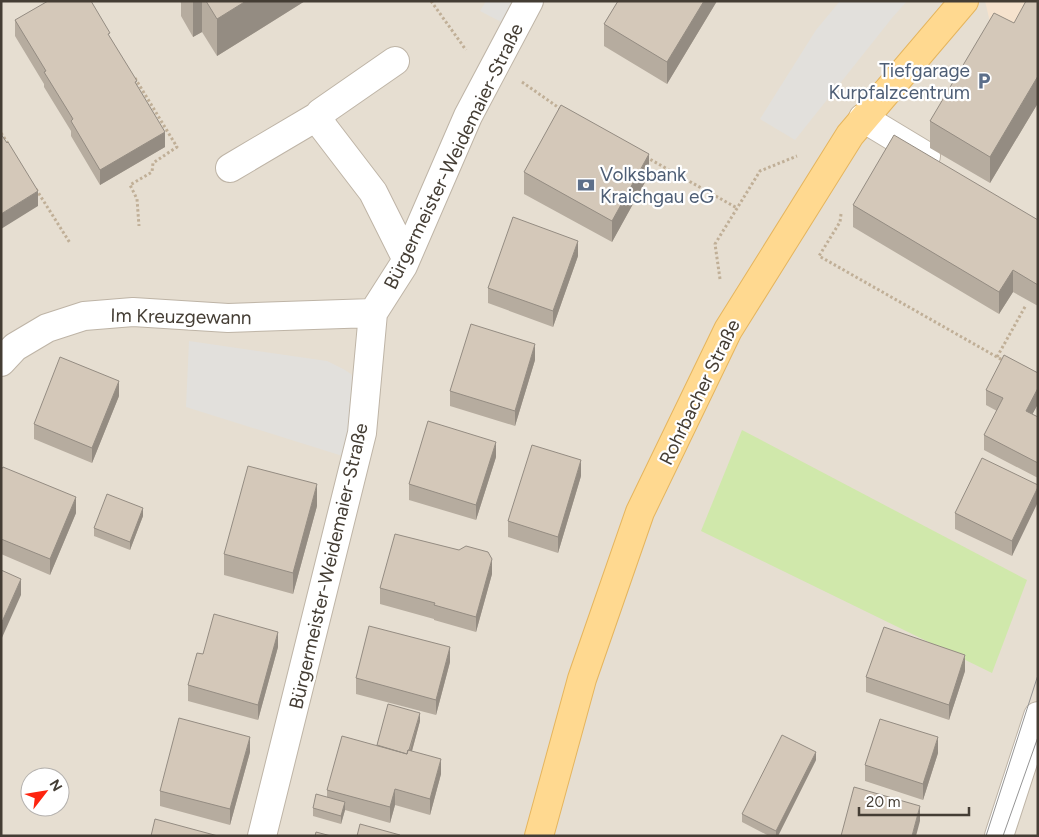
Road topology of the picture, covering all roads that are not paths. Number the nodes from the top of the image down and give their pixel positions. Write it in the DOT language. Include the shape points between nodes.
graph roads {
  1 [pos="529,1"];
  2 [pos="964,1"];
  3 [pos="396,61"];
  4 [pos="318,116"];
  5 [pos="863,118"];
  6 [pos="945,167"];
  7 [pos="230,168"];
  8 [pos="406,258"];
  9 [pos="373,313"];
  10 [pos="1,362"];
  11 [pos="1038,716"];
  12 [pos="262,836"];
  13 [pos="539,836"];
  14 [pos="999,836"];
  1 -- 8 [label="street, Bürgermeister-Weidemaier-Straße" via="468,116"];
  2 -- 5 [label="main road, Rohrbacher Straße"];
  3 -- 4 [label="street"];
  4 -- 7 [label="street"];
  4 -- 8 [label="street" via="372,192"];
  5 -- 6 [label="street"];
  5 -- 13 [label="main road, Rohrbacher Straße" via="728,330 640,512 582,679"];
  8 -- 9 [label="street, Bürgermeister-Weidemaier-Straße"];
  9 -- 10 [label="street, Im Kreuzgewann" via="228,318 133,312 84,316 46,328 16,347"];
  9 -- 12 [label="street, Bürgermeister-Weidemaier-Straße" via="362,433"];
  11 -- 14 [label="street"];
}
